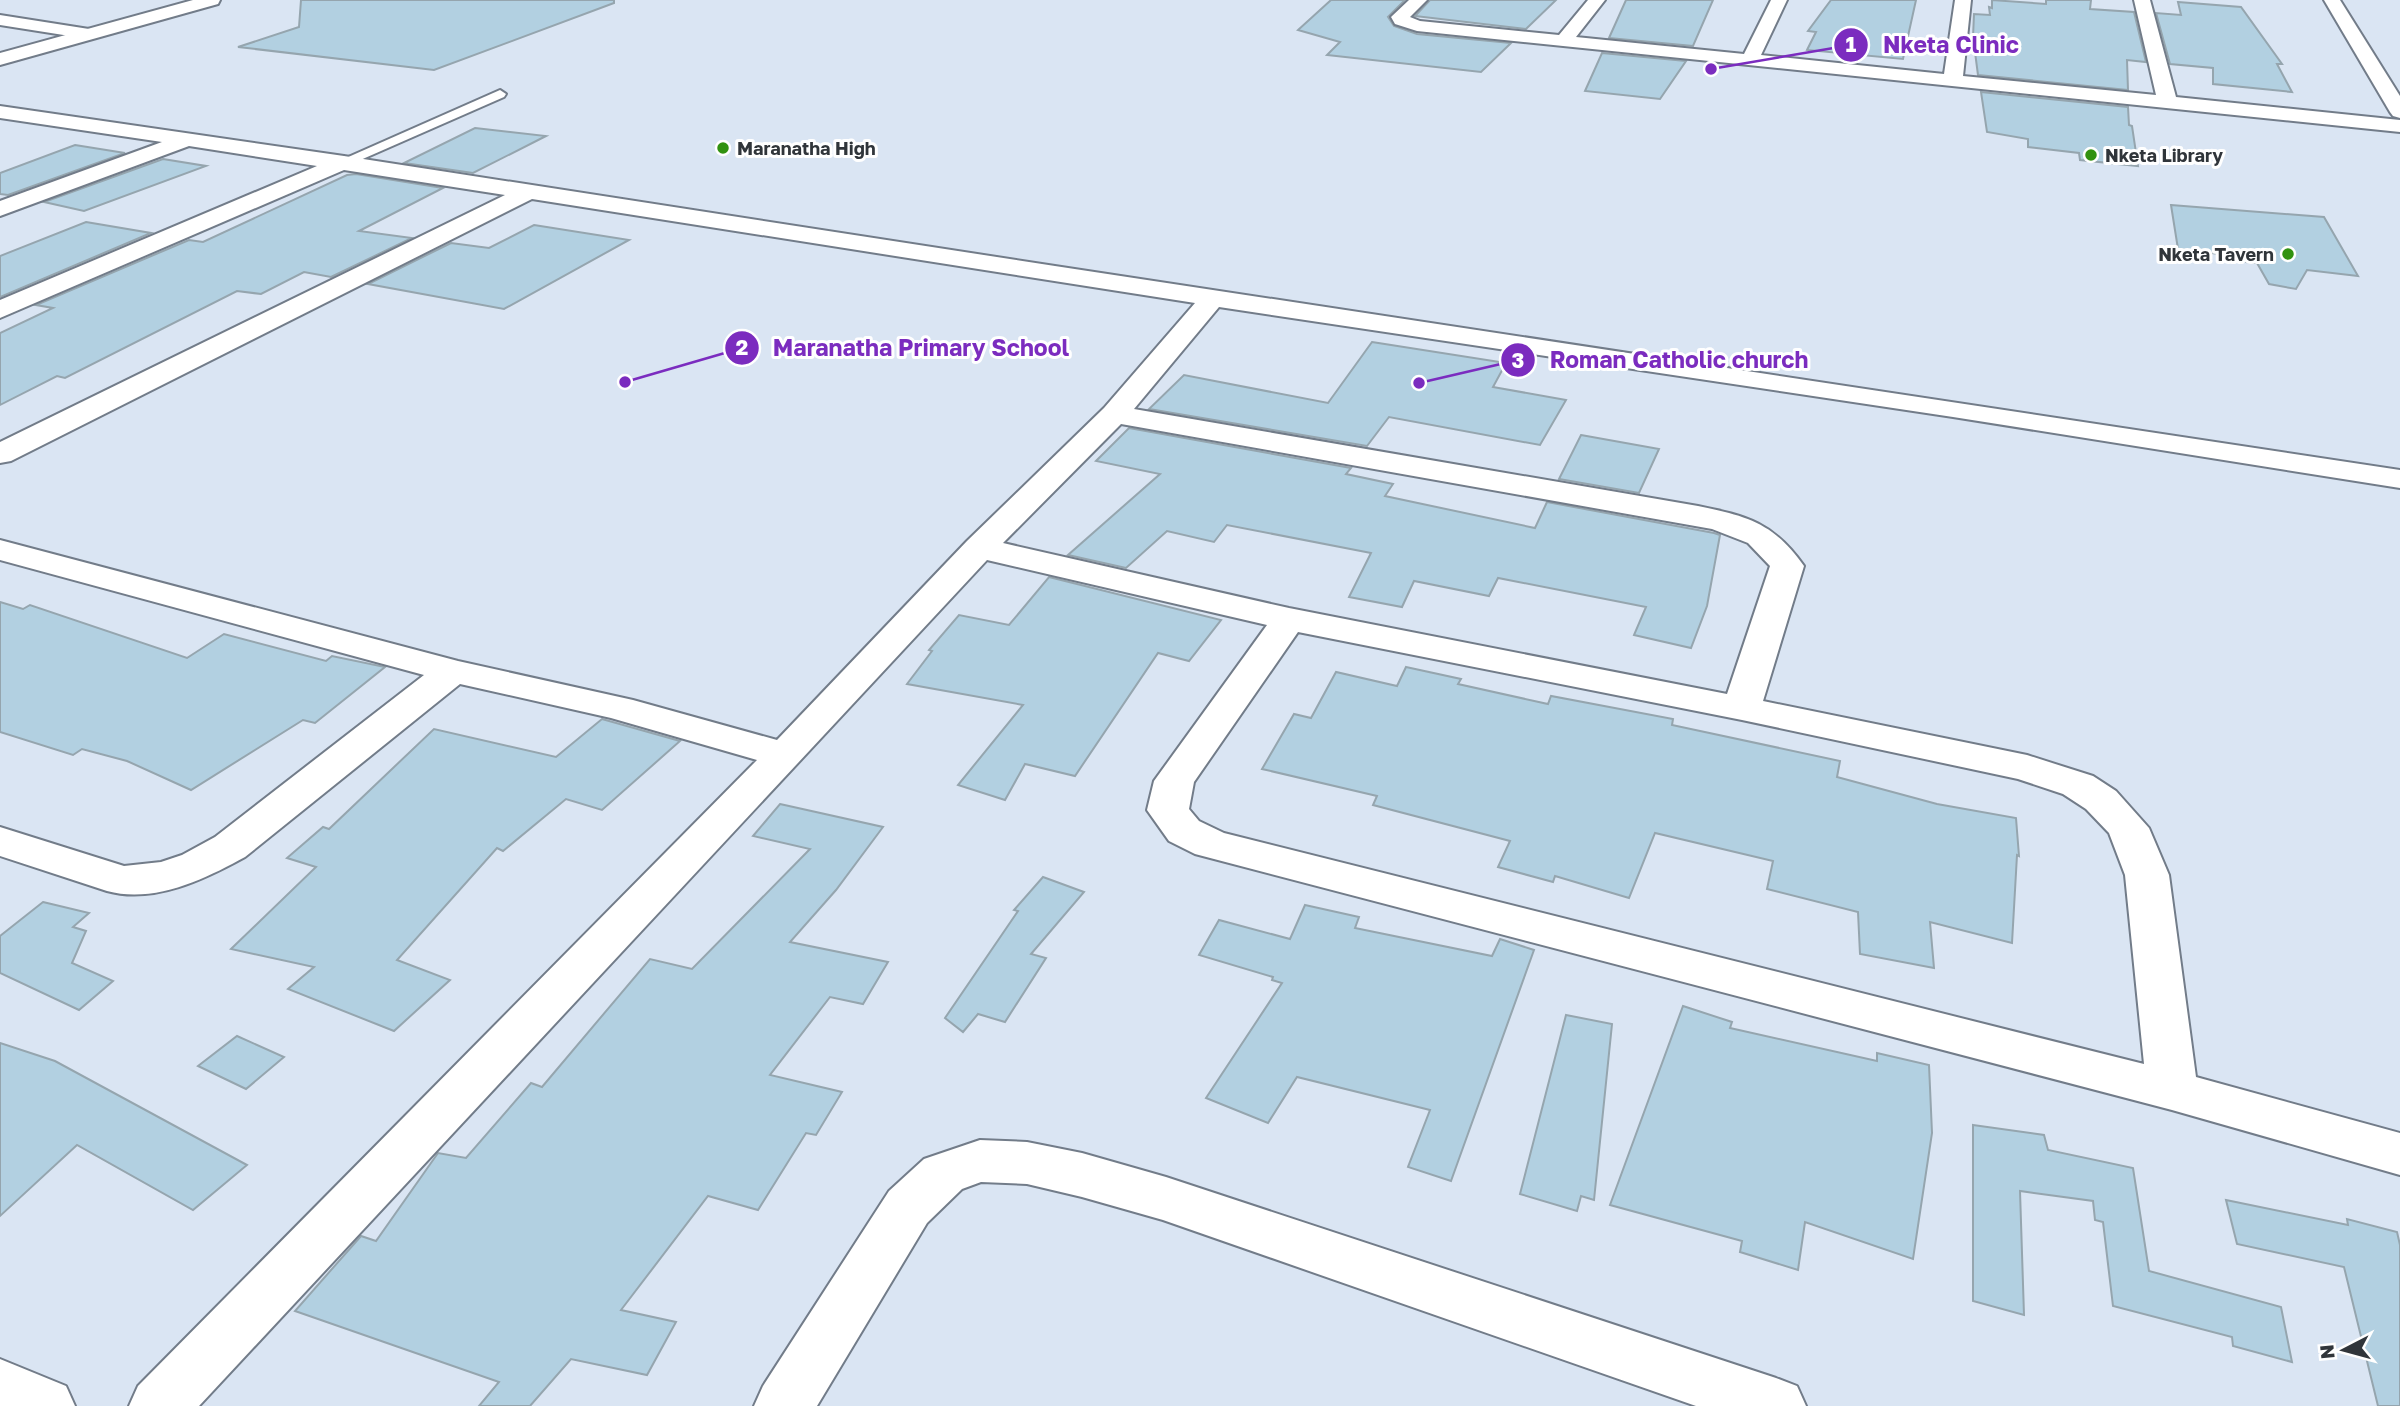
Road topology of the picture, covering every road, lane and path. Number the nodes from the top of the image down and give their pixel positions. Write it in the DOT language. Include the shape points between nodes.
graph roads {
  1 [pos="212,0"];
  2 [pos="1419,0"];
  3 [pos="1597,0"];
  4 [pos="1779,0"];
  5 [pos="1963,0"];
  6 [pos="2142,0"];
  7 [pos="2332,0"];
  8 [pos="0,20"];
  9 [pos="89,34"];
  10 [pos="1563,42"];
  11 [pos="0,59"];
  12 [pos="1750,60"];
  13 [pos="2376,72"];
  14 [pos="2400,74"];
  15 [pos="1953,81"];
  16 [pos="500,94"];
  17 [pos="2167,100"];
  18 [pos="0,112"];
  19 [pos="2400,112"];
  20 [pos="2400,126"];
  21 [pos="189,139"];
  22 [pos="344,162"];
  23 [pos="528,192"];
  24 [pos="0,209"];
  25 [pos="1213,298"];
  26 [pos="0,310"];
  27 [pos="1114,414"];
  28 [pos="0,454"];
  29 [pos="2400,479"];
  30 [pos="979,548"];
  31 [pos="0,550"];
  32 [pos="1289,619"];
  33 [pos="453,671"];
  34 [pos="1742,708"];
  35 [pos="785,755"];
  36 [pos="0,841"];
  37 [pos="2172,1090"];
  38 [pos="2400,1154"];
  39 [pos="0,1386"];
  40 [pos="45,1406"];
  41 [pos="159,1406"];
  42 [pos="784,1406"];
  43 [pos="1776,1406"];
  1 -- 9 [label="street"];
  2 -- 10 [label="street" via="1401,20 1417,26"];
  3 -- 10 [label="street"];
  4 -- 12 [label="street"];
  5 -- 15 [label="street"];
  6 -- 17 [label="street"];
  7 -- 13 [label="street"];
  8 -- 9 [label="street"];
  9 -- 11 [label="street"];
  10 -- 12 [label="street"];
  12 -- 15 [label="street"];
  13 -- 14 [label="street"];
  13 -- 19 [label="street"];
  15 -- 17 [label="street"];
  16 -- 22 [label="lane"];
  17 -- 20 [label="street"];
  18 -- 21 [label="street"];
  21 -- 22 [label="street"];
  21 -- 24 [label="street"];
  22 -- 23 [label="street"];
  22 -- 26 [label="street"];
  23 -- 25 [label="street"];
  23 -- 28 [label="street"];
  25 -- 27 [label="street"];
  25 -- 29 [label="street"];
  27 -- 30 [label="street"];
  27 -- 34 [label="street" via="1698,516 1756,532 1775,547 1787,566"];
  30 -- 32 [label="street"];
  30 -- 35 [label="street"];
  31 -- 33 [label="street"];
  32 -- 34 [label="street"];
  32 -- 37 [label="street" via="1174,781 1168,810 1184,831 1210,844"];
  33 -- 35 [label="street" via="619,708"];
  33 -- 36 [label="street" via="230,847 197,865 166,876 123,881"];
  34 -- 37 [label="street" via="2027,768 2078,785 2101,800 2129,828 2147,875"];
  35 -- 41 [label="street"];
  37 -- 38 [label="street"];
  39 -- 40 [label="street"];
  42 -- 43 [label="street" via="908,1207 943,1174 981,1161 1027,1163 1166,1199"];
}
